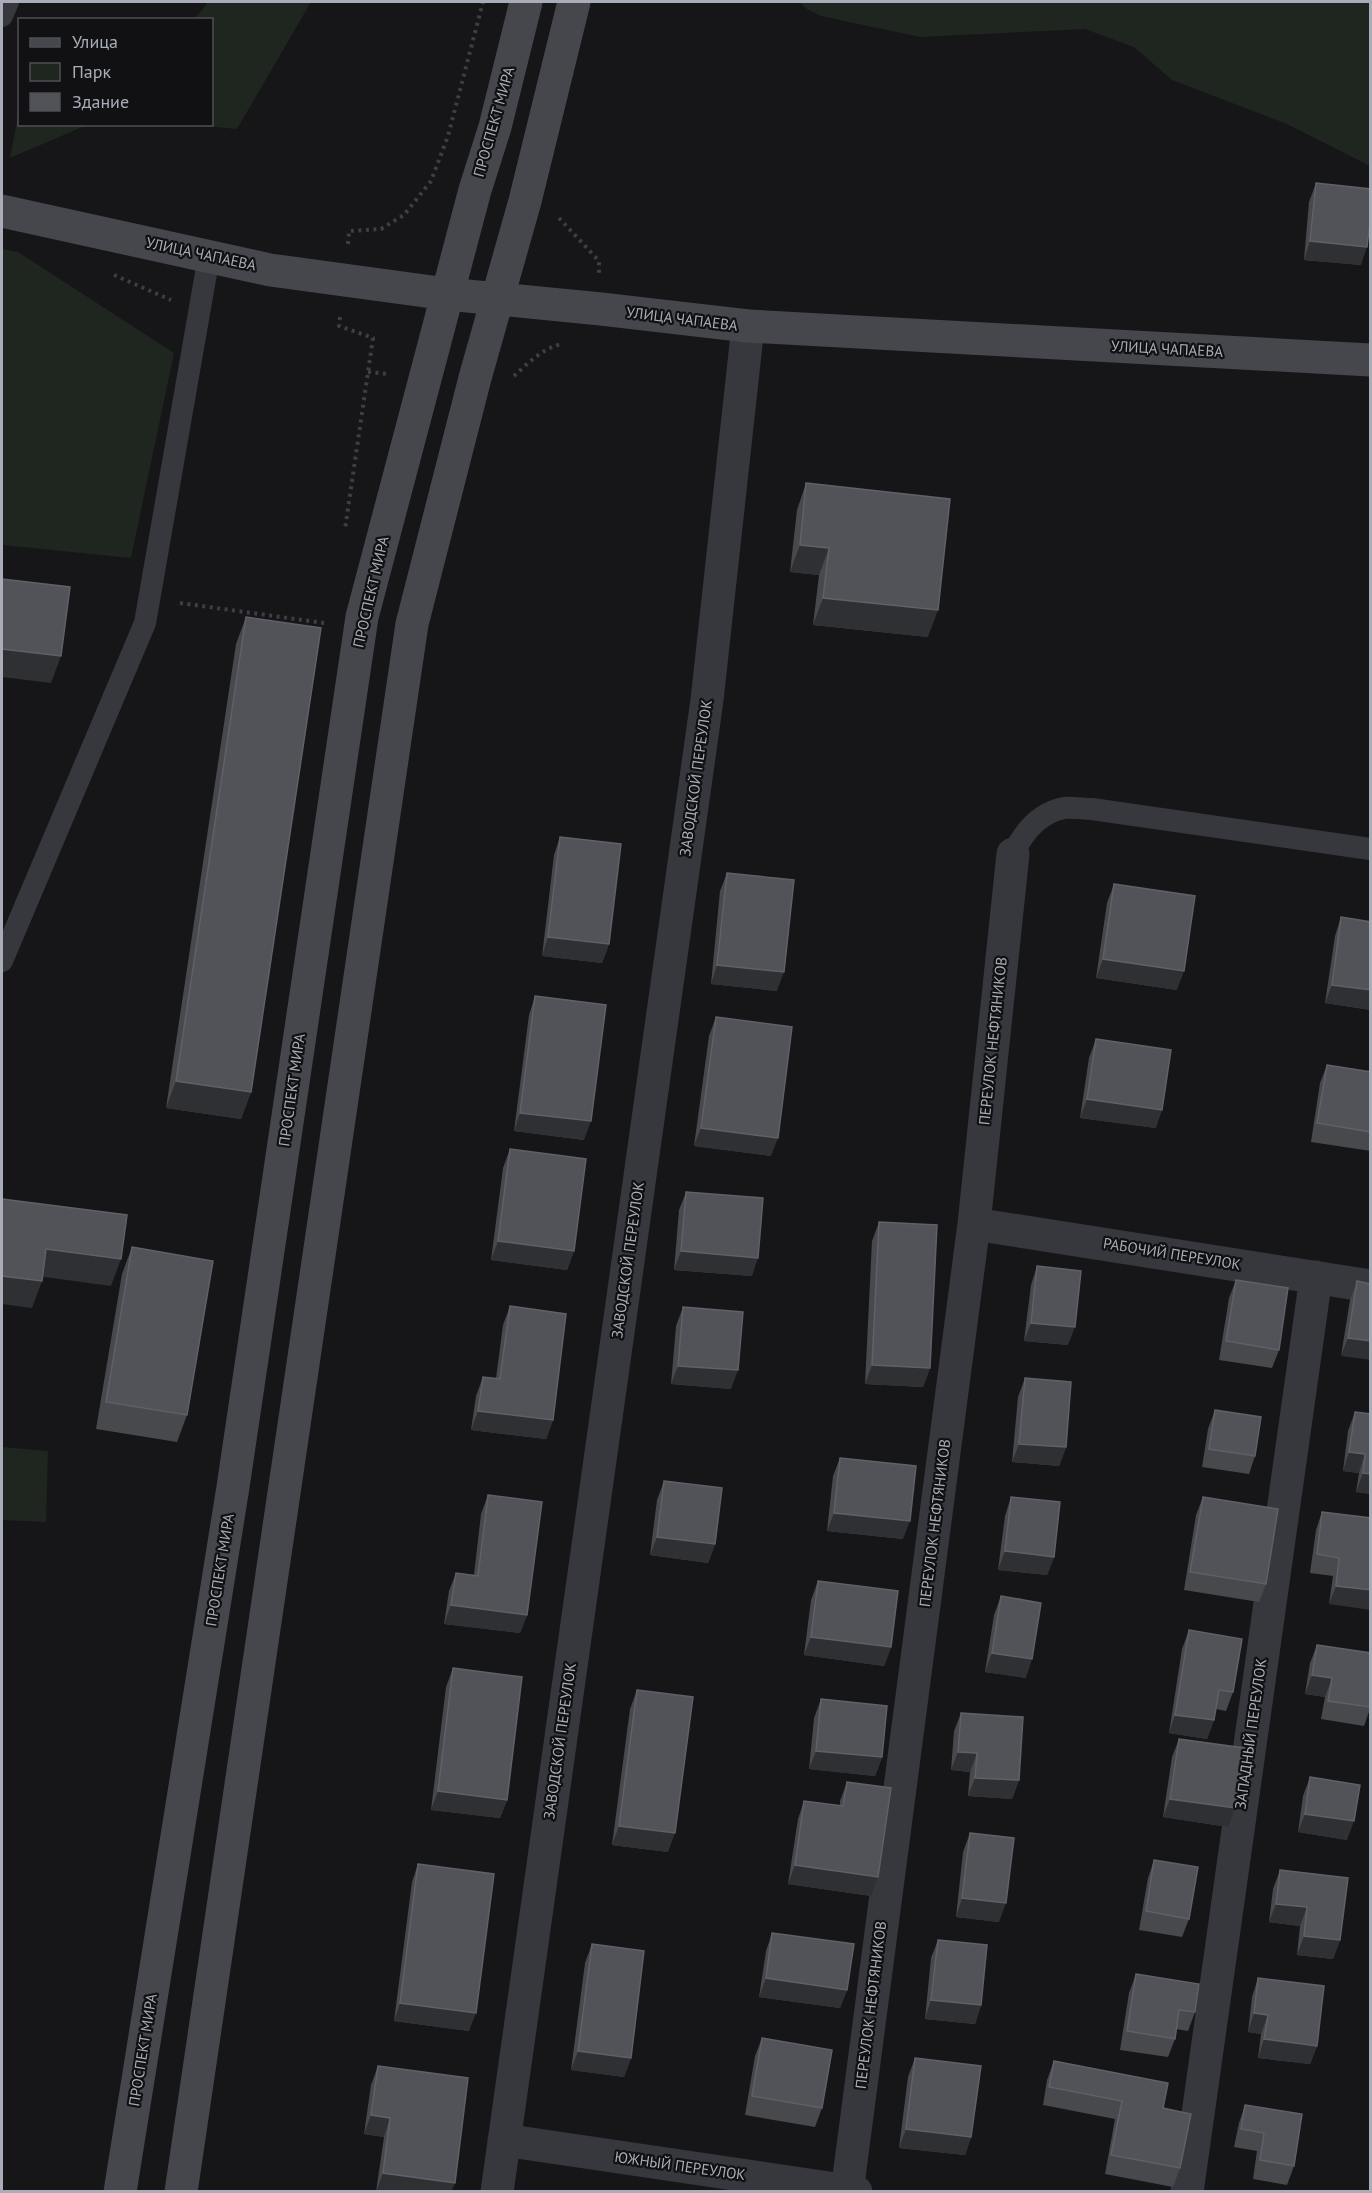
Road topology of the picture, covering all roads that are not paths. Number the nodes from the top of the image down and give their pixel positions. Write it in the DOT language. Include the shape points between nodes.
graph roads {
  1 [pos="8,2"];
  2 [pos="526,2"];
  3 [pos="574,2"];
  4 [pos="2,16"];
  5 [pos="2,211"];
  6 [pos="209,256"];
  7 [pos="447,294"];
  8 [pos="499,299"];
  9 [pos="748,326"];
  10 [pos="1371,360"];
  11 [pos="1371,849"];
  12 [pos="1013,854"];
  13 [pos="2,961"];
  14 [pos="974,1224"];
  15 [pos="1316,1277"];
  16 [pos="1371,1286"];
  17 [pos="504,2140"];
  18 [pos="850,2191"];
  19 [pos="120,2192"];
  20 [pos="182,2192"];
  21 [pos="497,2192"];
  22 [pos="1187,2192"];
  1 -- 4 [label="lane"];
  2 -- 7 [label="main road, ПРОСПЕКТ МИРА"];
  3 -- 8 [label="main road"];
  5 -- 6 [label="main road, УЛИЦА ЧАПАЕВА"];
  6 -- 7 [label="main road, УЛИЦА ЧАПАЕВА" via="270,270"];
  6 -- 13 [label="lane" via="145,623"];
  7 -- 8 [label="main road, УЛИЦА ЧАПАЕВА"];
  7 -- 19 [label="main road, ПРОСПЕКТ МИРА" via="362,617 233,1487"];
  8 -- 9 [label="main road, УЛИЦА ЧАПАЕВА"];
  8 -- 20 [label="main road" via="412,624"];
  9 -- 10 [label="main road, УЛИЦА ЧАПАЕВА"];
  9 -- 17 [label="street, ЗАВОДСКОЙ ПЕРЕУЛОК" via="707,700"];
  11 -- 12 [label="lane" via="1063,808 1038,819 1022,834"];
  12 -- 14 [label="street, ПЕРЕУЛОК НЕФТЯНИКОВ"];
  14 -- 15 [label="street, РАБОЧИЙ ПЕРЕУЛОК"];
  14 -- 18 [label="street, ПЕРЕУЛОК НЕФТЯНИКОВ"];
  15 -- 16 [label="street, РАБОЧИЙ ПЕРЕУЛОК"];
  15 -- 22 [label="street, ЗАПАДНЫЙ ПЕРЕУЛОК"];
  17 -- 18 [label="street, ЮЖНЫЙ ПЕРЕУЛОК"];
  17 -- 21 [label="street, ЗАВОДСКОЙ ПЕРЕУЛОК"];
}
